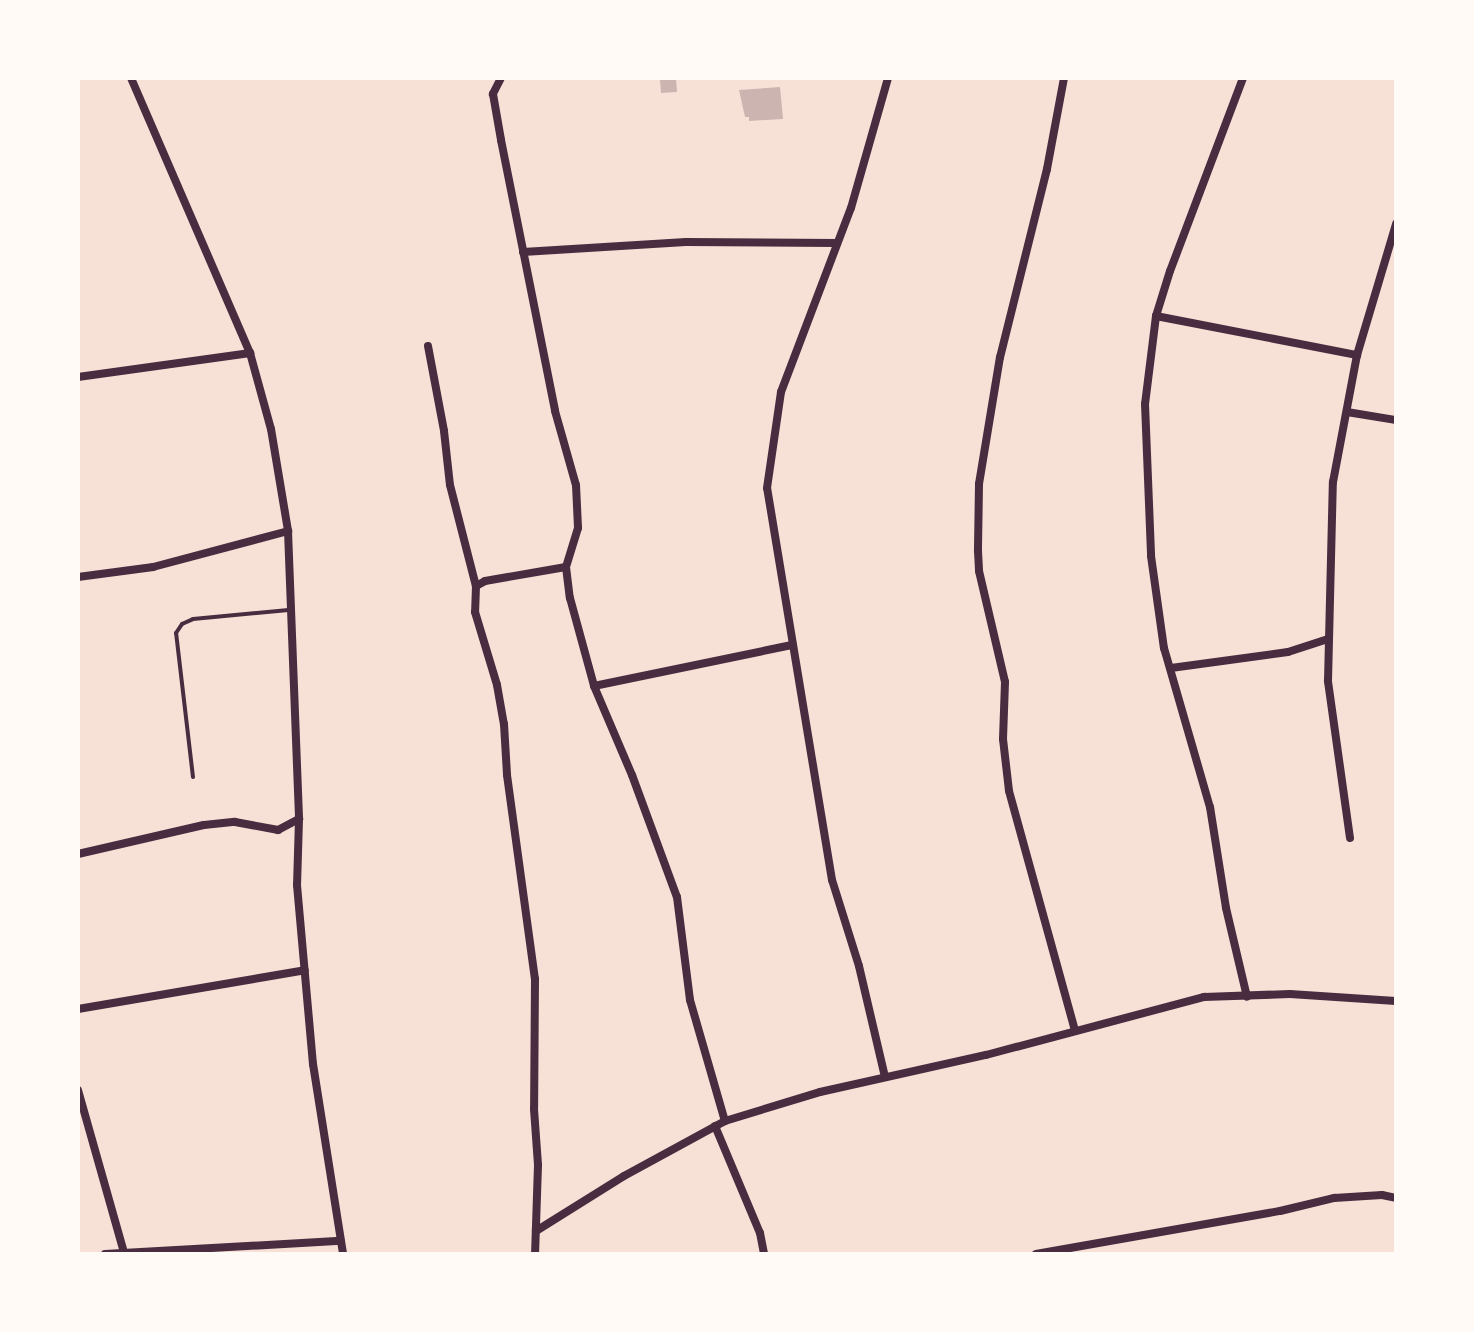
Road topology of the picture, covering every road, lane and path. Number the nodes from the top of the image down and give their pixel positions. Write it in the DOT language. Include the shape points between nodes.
graph roads {
  1 [pos="131,78"];
  2 [pos="501,78"];
  3 [pos="888,78"];
  4 [pos="1064,78"];
  5 [pos="1243,78"];
  6 [pos="1396,224"];
  7 [pos="837,243"];
  8 [pos="523,252"];
  9 [pos="1385,263"];
  10 [pos="1396,266"];
  11 [pos="1156,316"];
  12 [pos="428,346"];
  13 [pos="250,353"];
  14 [pos="1357,355"];
  15 [pos="78,377"];
  16 [pos="1347,412"];
  17 [pos="1396,420"];
  18 [pos="288,531"];
  19 [pos="566,567"];
  20 [pos="78,577"];
  21 [pos="476,586"];
  22 [pos="292,610"];
  23 [pos="1328,639"];
  24 [pos="792,645"];
  25 [pos="1171,668"];
  26 [pos="594,686"];
  27 [pos="193,777"];
  28 [pos="299,819"];
  29 [pos="1350,838"];
  30 [pos="78,854"];
  31 [pos="305,970"];
  32 [pos="1247,997"];
  33 [pos="1396,1001"];
  34 [pos="78,1009"];
  35 [pos="1075,1030"];
  36 [pos="885,1077"];
  37 [pos="78,1090"];
  38 [pos="725,1121"];
  39 [pos="715,1126"];
  40 [pos="1396,1198"];
  41 [pos="536,1231"];
  42 [pos="341,1241"];
  43 [pos="192,1252"];
  44 [pos="124,1253"];
  45 [pos="105,1254"];
  46 [pos="343,1254"];
  47 [pos="535,1254"];
  48 [pos="764,1254"];
  49 [pos="1036,1254"];
  1 -- 13 [label="street"];
  2 -- 8 [label="street" via="493,94"];
  3 -- 7 [label="street"];
  4 -- 35 [label="street" via="1000,357 979,484 978,551 1005,682 1003,739 1009,791"];
  5 -- 11 [label="street"];
  6 -- 9 [label="street"];
  7 -- 8 [label="street" via="686,242"];
  7 -- 24 [label="street" via="781,392 769,463 767,488"];
  8 -- 19 [label="street" via="555,411 576,485 578,528"];
  9 -- 10 [label="street"];
  9 -- 14 [label="street"];
  11 -- 14 [label="street"];
  11 -- 25 [label="street" via="1145,404 1151,556"];
  12 -- 21 [label="street" via="448,476"];
  13 -- 15 [label="street"];
  13 -- 18 [label="street" via="271,429"];
  14 -- 16 [label="street"];
  16 -- 17 [label="street"];
  16 -- 23 [label="street" via="1333,482"];
  18 -- 20 [label="street" via="153,567"];
  18 -- 22 [label="street"];
  19 -- 21 [label="street"];
  19 -- 26 [label="street"];
  21 -- 41 [label="street" via="475,612 504,724 535,979"];
  22 -- 27 [label="lane" via="193,619 176,633"];
  22 -- 28 [label="street"];
  23 -- 25 [label="street" via="1288,652"];
  23 -- 29 [label="street" via="1328,681"];
  24 -- 26 [label="street"];
  24 -- 36 [label="street" via="832,880"];
  25 -- 32 [label="street" via="1210,807"];
  26 -- 38 [label="street" via="677,897 690,1000"];
  28 -- 30 [label="street" via="278,830 235,822 204,825"];
  28 -- 31 [label="street" via="297,885"];
  31 -- 34 [label="street"];
  31 -- 42 [label="street" via="313,1064"];
  32 -- 33 [label="street" via="1304,994"];
  32 -- 35 [label="street" via="1191,999"];
  35 -- 36 [label="street"];
  36 -- 38 [label="street"];
  37 -- 44 [label="street"];
  38 -- 39 [label="street"];
  39 -- 41 [label="street"];
  39 -- 48 [label="street"];
  40 -- 49 [label="street" via="1334,1198"];
  41 -- 47 [label="street"];
  42 -- 43 [label="street"];
  42 -- 46 [label="street"];
  43 -- 44 [label="street"];
  44 -- 45 [label="street"];
}
